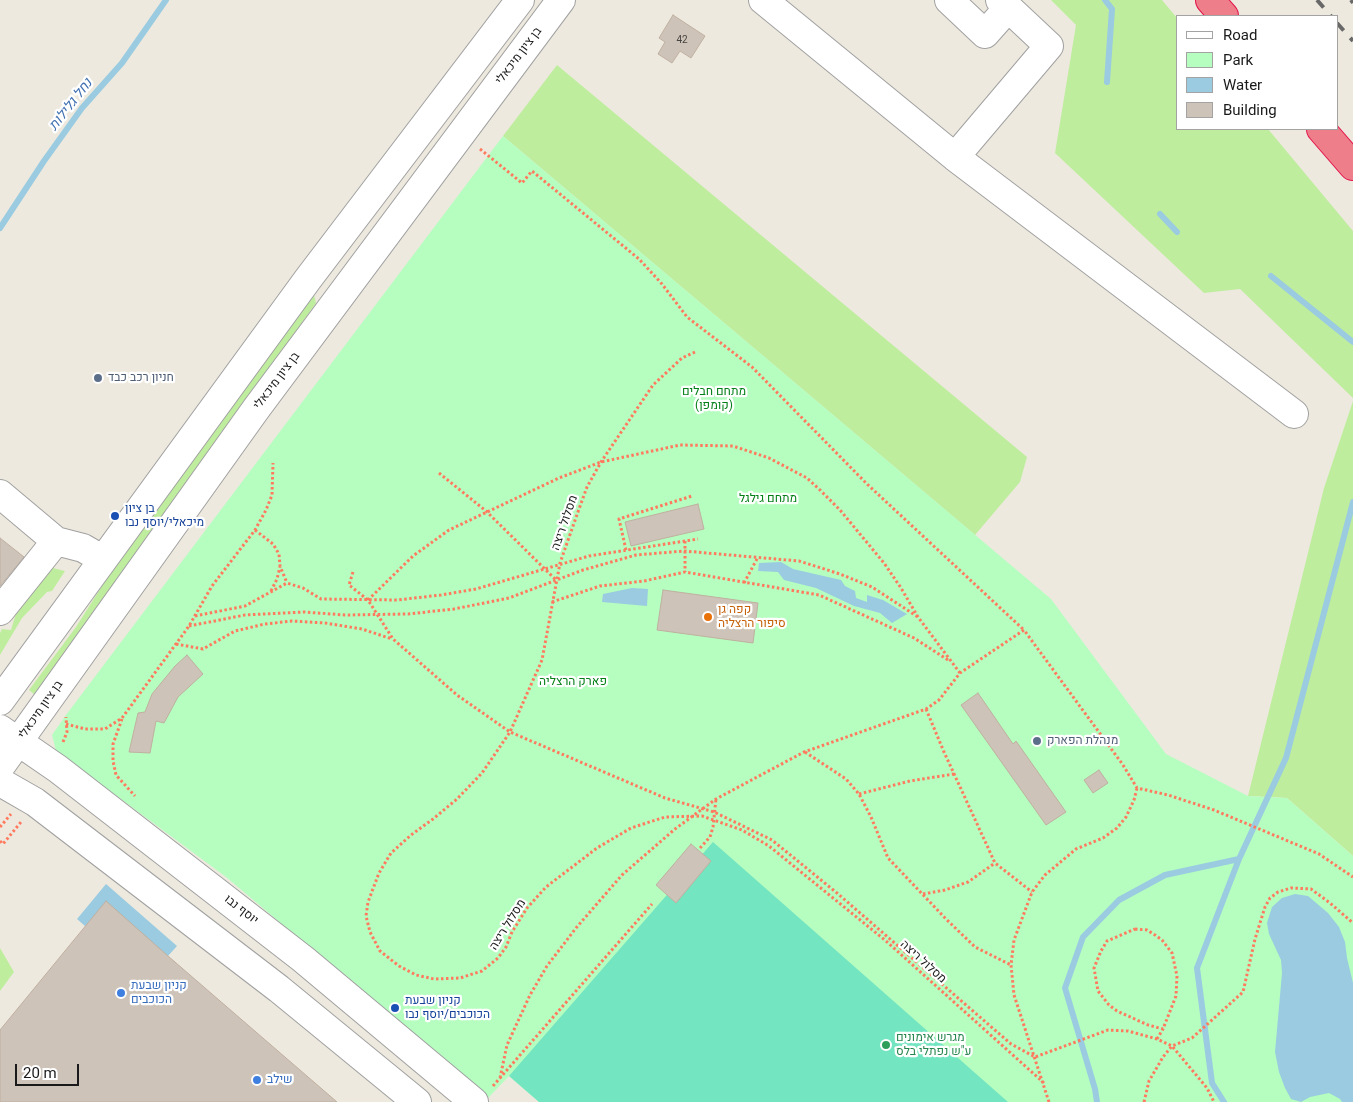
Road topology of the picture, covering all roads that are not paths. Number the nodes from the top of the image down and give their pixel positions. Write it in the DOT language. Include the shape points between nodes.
graph roads {
  1 [pos="520,0"];
  2 [pos="561,0"];
  3 [pos="763,0"];
  4 [pos="949,0"];
  5 [pos="1210,0"];
  6 [pos="1004,4"];
  7 [pos="1223,15"];
  8 [pos="1322,130"];
  9 [pos="955,157"];
  10 [pos="1353,166"];
  11 [pos="366,262"];
  12 [pos="321,272"];
  13 [pos="256,409"];
  14 [pos="1294,414"];
  15 [pos="0,494"];
  16 [pos="56,541"];
  17 [pos="102,560"];
  18 [pos="0,611"];
  19 [pos="0,701"];
  20 [pos="9,735"];
  21 [pos="0,767"];
  22 [pos="0,782"];
  23 [pos="482,1095"];
  24 [pos="417,1102"];
  1 -- 12 [label="street"];
  2 -- 11 [label="street, בן ציון מיכאלי"];
  3 -- 9 [label="street"];
  4 -- 6 [label="street" via="986,34"];
  5 -- 7 [label="highway"];
  6 -- 9 [label="street" via="1049,46"];
  8 -- 10 [label="highway"];
  9 -- 14 [label="street"];
  11 -- 12 [label="street" via="341,279"];
  11 -- 13 [label="street, בן ציון מיכאלי"];
  12 -- 13 [label="street" via="330,286 322,306 272,377"];
  12 -- 17 [label="street"];
  13 -- 20 [label="street, בן ציון מיכאלי"];
  15 -- 16 [label="street"];
  16 -- 17 [label="street" via="83,548"];
  16 -- 18 [label="street"];
  17 -- 19 [label="street"];
  20 -- 21 [label="street, בן ציון מיכאלי"];
  20 -- 23 [label="street, יוסף נבו" via="58,769"];
  22 -- 24 [label="street" via="36,802 279,989"];
}
